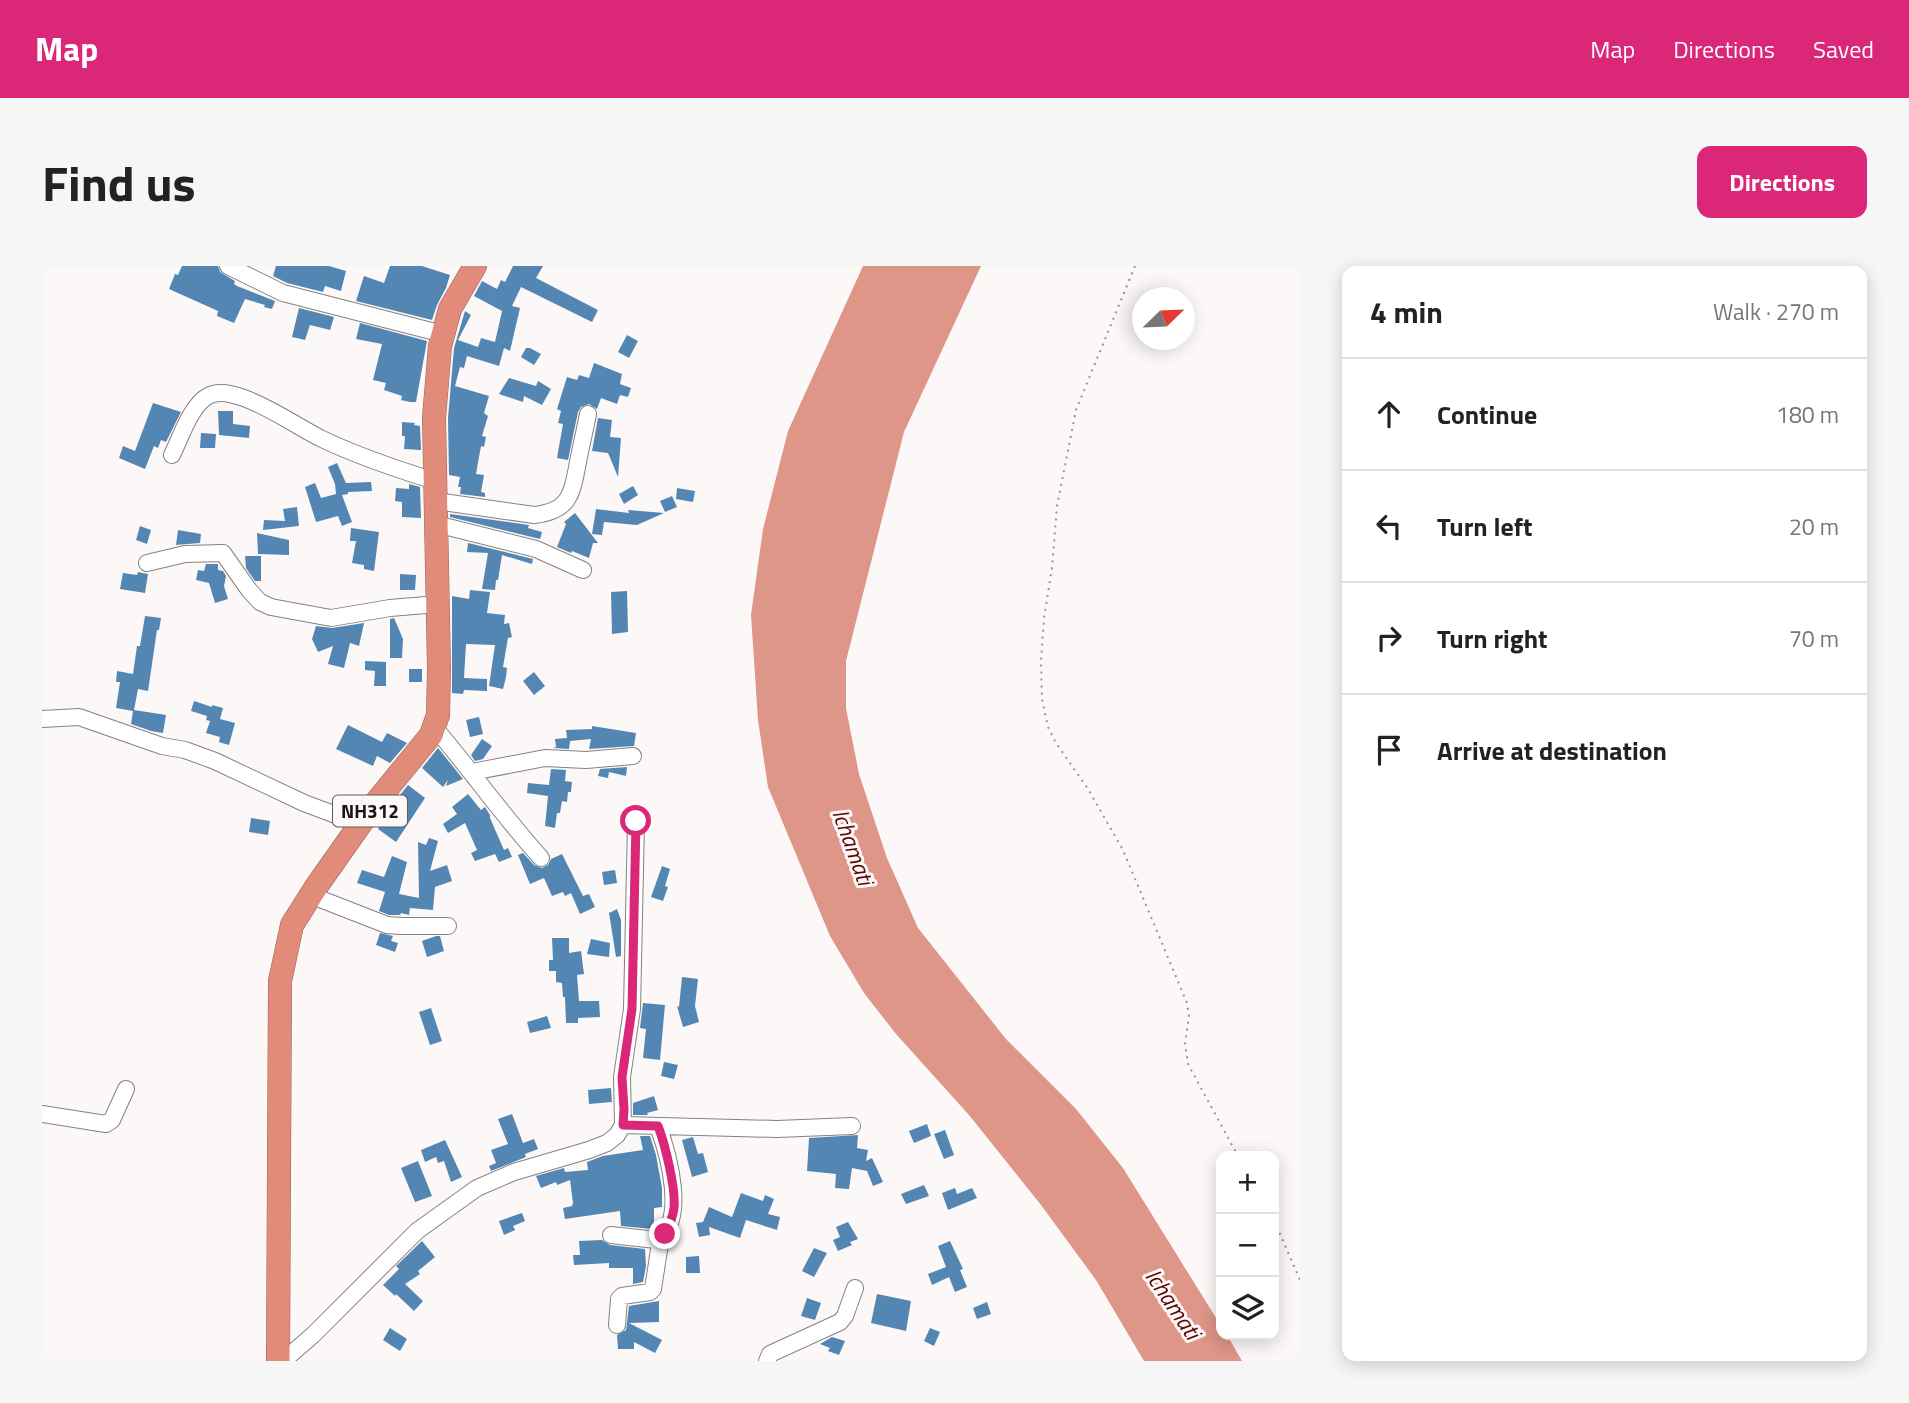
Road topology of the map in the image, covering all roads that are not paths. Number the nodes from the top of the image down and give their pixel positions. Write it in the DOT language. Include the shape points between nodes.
graph roads {
  1 [pos="228,266"];
  2 [pos="475,266"];
  3 [pos="443,334"];
  4 [pos="588,414"];
  5 [pos="172,455"];
  6 [pos="436,502"];
  7 [pos="147,563"];
  8 [pos="583,570"];
  9 [pos="438,604"];
  10 [pos="42,719"];
  11 [pos="434,727"];
  12 [pos="633,756"];
  13 [pos="472,772"];
  14 [pos="636,821"];
  15 [pos="360,824"];
  16 [pos="541,859"];
  17 [pos="310,895"];
  18 [pos="447,926"];
  19 [pos="126,1089"];
  20 [pos="42,1114"];
  21 [pos="623,1125"];
  22 [pos="658,1126"];
  23 [pos="852,1126"];
  24 [pos="611,1235"];
  25 [pos="661,1237"];
  26 [pos="855,1288"];
  27 [pos="617,1325"];
  28 [pos="280,1361"];
  29 [pos="767,1361"];
  1 -- 3 [label="street" via="283,293"];
  2 -- 3 [label="highway, NH312" via="450,309"];
  3 -- 6 [label="highway, NH312" via="434,418"];
  4 -- 6 [label="street" via="573,489 557,509 534,515"];
  5 -- 6 [label="street" via="199,403 218,393 227,394 392,468"];
  6 -- 8 [label="street"];
  6 -- 9 [label="highway, NH312"];
  7 -- 9 [label="street" via="185,554 223,553 260,602 325,618"];
  9 -- 11 [label="highway, NH312" via="439,697"];
  10 -- 15 [label="street" via="79,718 200,755"];
  11 -- 13 [label="street"];
  11 -- 15 [label="highway, NH312"];
  12 -- 13 [label="street" via="545,758"];
  13 -- 16 [label="street"];
  14 -- 21 [label="street" via="632,1009 622,1077"];
  15 -- 17 [label="highway, NH312"];
  17 -- 18 [label="street" via="387,925"];
  17 -- 28 [label="highway, NH312" via="292,925 280,981"];
  19 -- 20 [label="street" via="106,1124"];
  21 -- 22 [label="street"];
  21 -- 28 [label="street" via="607,1143 504,1176 436,1216"];
  22 -- 23 [label="street"];
  22 -- 25 [label="street" via="674,1200 670,1223"];
  24 -- 25 [label="street"];
  25 -- 27 [label="street" via="653,1289 622,1296"];
  26 -- 29 [label="street" via="840,1322 770,1354"];
}
